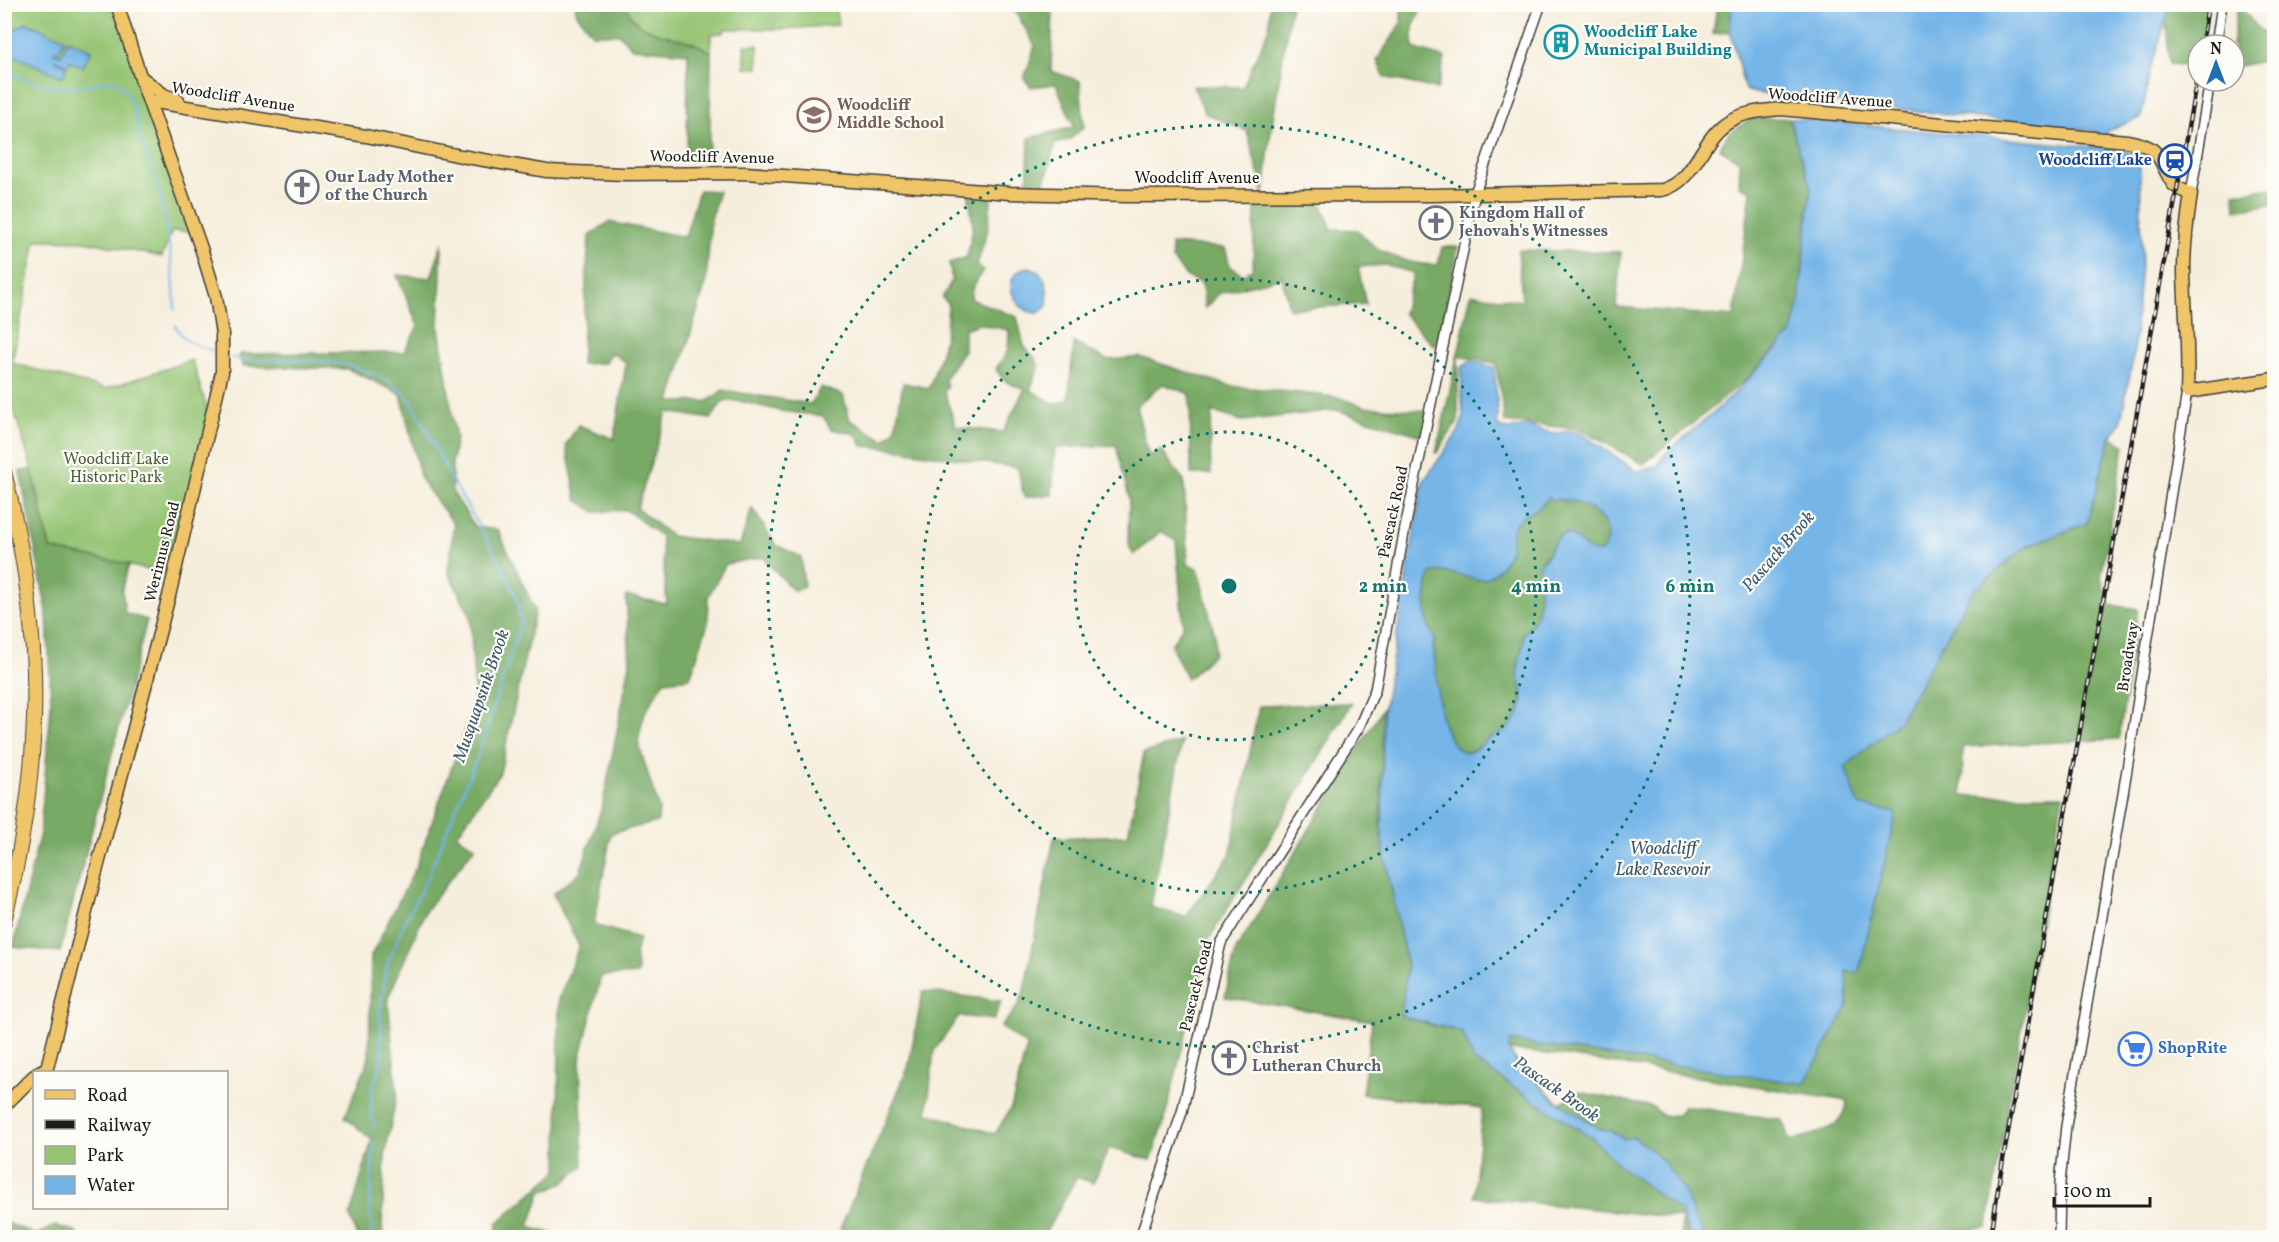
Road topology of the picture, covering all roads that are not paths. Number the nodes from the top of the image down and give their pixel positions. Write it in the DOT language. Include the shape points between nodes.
graph roads {
  1 [pos="117,4"];
  2 [pos="1541,4"];
  3 [pos="2222,4"];
  4 [pos="2218,33"];
  5 [pos="140,77"];
  6 [pos="2208,93"];
  7 [pos="149,101"];
  8 [pos="180,106"];
  9 [pos="195,109"];
  10 [pos="170,156"];
  11 [pos="1475,193"];
  12 [pos="2191,194"];
  13 [pos="2274,379"];
  14 [pos="2187,392"];
  15 [pos="4,472"];
  16 [pos="4,921"];
  17 [pos="41,1071"];
  18 [pos="33,1077"];
  19 [pos="4,1106"];
  20 [pos="1140,1238"];
  21 [pos="2059,1238"];
  1 -- 5 [label="main road, Werimus Road"];
  2 -- 11 [label="street, Pascack Road"];
  3 -- 4 [label="street"];
  5 -- 7 [label="main road, Werimus Road"];
  5 -- 9 [label="main road" via="164,95"];
  6 -- 12 [label="street, Broadway"];
  7 -- 8 [label="main road, Woodcliff Avenue"];
  7 -- 10 [label="main road, Werimus Road"];
  8 -- 9 [label="main road, Woodcliff Avenue"];
  8 -- 10 [label="main road" via="164,118"];
  9 -- 11 [label="main road, Woodcliff Avenue" via="362,135 548,171 758,174 1042,194"];
  10 -- 17 [label="main road, Werimus Road" via="216,297 222,334 222,372 169,596 47,1068"];
  11 -- 12 [label="main road, Woodcliff Avenue" via="1651,192 1670,188 1685,177 1718,130 1733,119 1781,109 2144,144 2153,148 2173,184"];
  11 -- 20 [label="street, Pascack Road" via="1371,701 1359,727 1221,943 1182,1112"];
  12 -- 14 [label="main road, Broadway" via="2184,260"];
  13 -- 14 [label="main road"];
  14 -- 21 [label="street, Broadway" via="2066,1126"];
  15 -- 16 [label="highway" via="28,585 35,714 27,819"];
  18 -- 19 [label="main road"];
}
